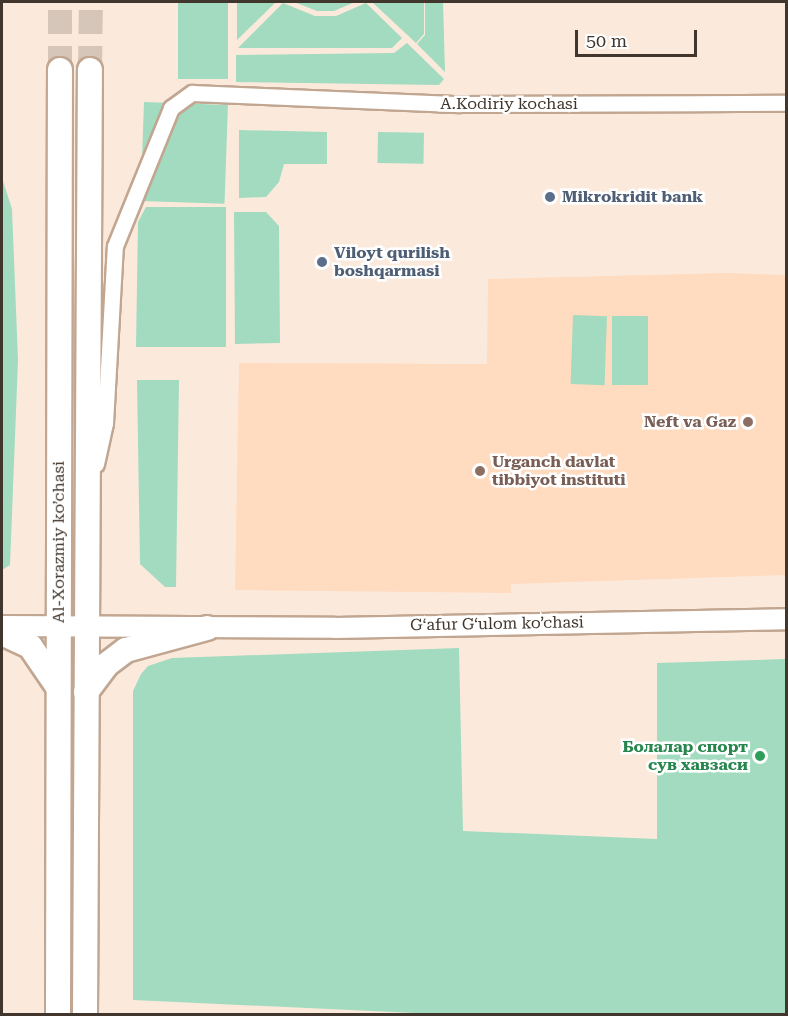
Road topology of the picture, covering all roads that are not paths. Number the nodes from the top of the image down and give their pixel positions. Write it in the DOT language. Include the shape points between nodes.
graph roads {
  1 [pos="60,70"];
  2 [pos="90,70"];
  3 [pos="786,103"];
  4 [pos="87,505"];
  5 [pos="786,619"];
  6 [pos="2,626"];
  7 [pos="58,626"];
  8 [pos="86,627"];
  9 [pos="207,628"];
  10 [pos="2,633"];
  11 [pos="59,688"];
  12 [pos="86,692"];
  13 [pos="58,1014"];
  14 [pos="85,1014"];
  1 -- 7 [label="main road, Al-Xorazmiy ko’chasi"];
  2 -- 4 [label="main road, Al-Xorazmiy ko’chasi"];
  3 -- 4 [label="street, A.Kodiriy kochasi" via="486,105 192,93 171,108 115,246 105,423"];
  4 -- 8 [label="main road, Al-Xorazmiy ko’chasi"];
  5 -- 9 [label="street, Gʻafur Gʻulom ko’chasi"];
  6 -- 7 [label="street, Gʻafur Gʻulom ko’chasi"];
  7 -- 8 [label="street, Gʻafur Gʻulom ko’chasi"];
  7 -- 11 [label="main road, Al-Xorazmiy ko’chasi"];
  8 -- 9 [label="street, Gʻafur Gʻulom ko’chasi"];
  8 -- 12 [label="main road, Al-Xorazmiy ko’chasi"];
  9 -- 12 [label="main road" via="126,650 106,665"];
  10 -- 11 [label="main road" via="30,646"];
  11 -- 13 [label="main road, Al-Xorazmiy ko’chasi"];
  12 -- 14 [label="main road, Al-Xorazmiy ko’chasi"];
}
